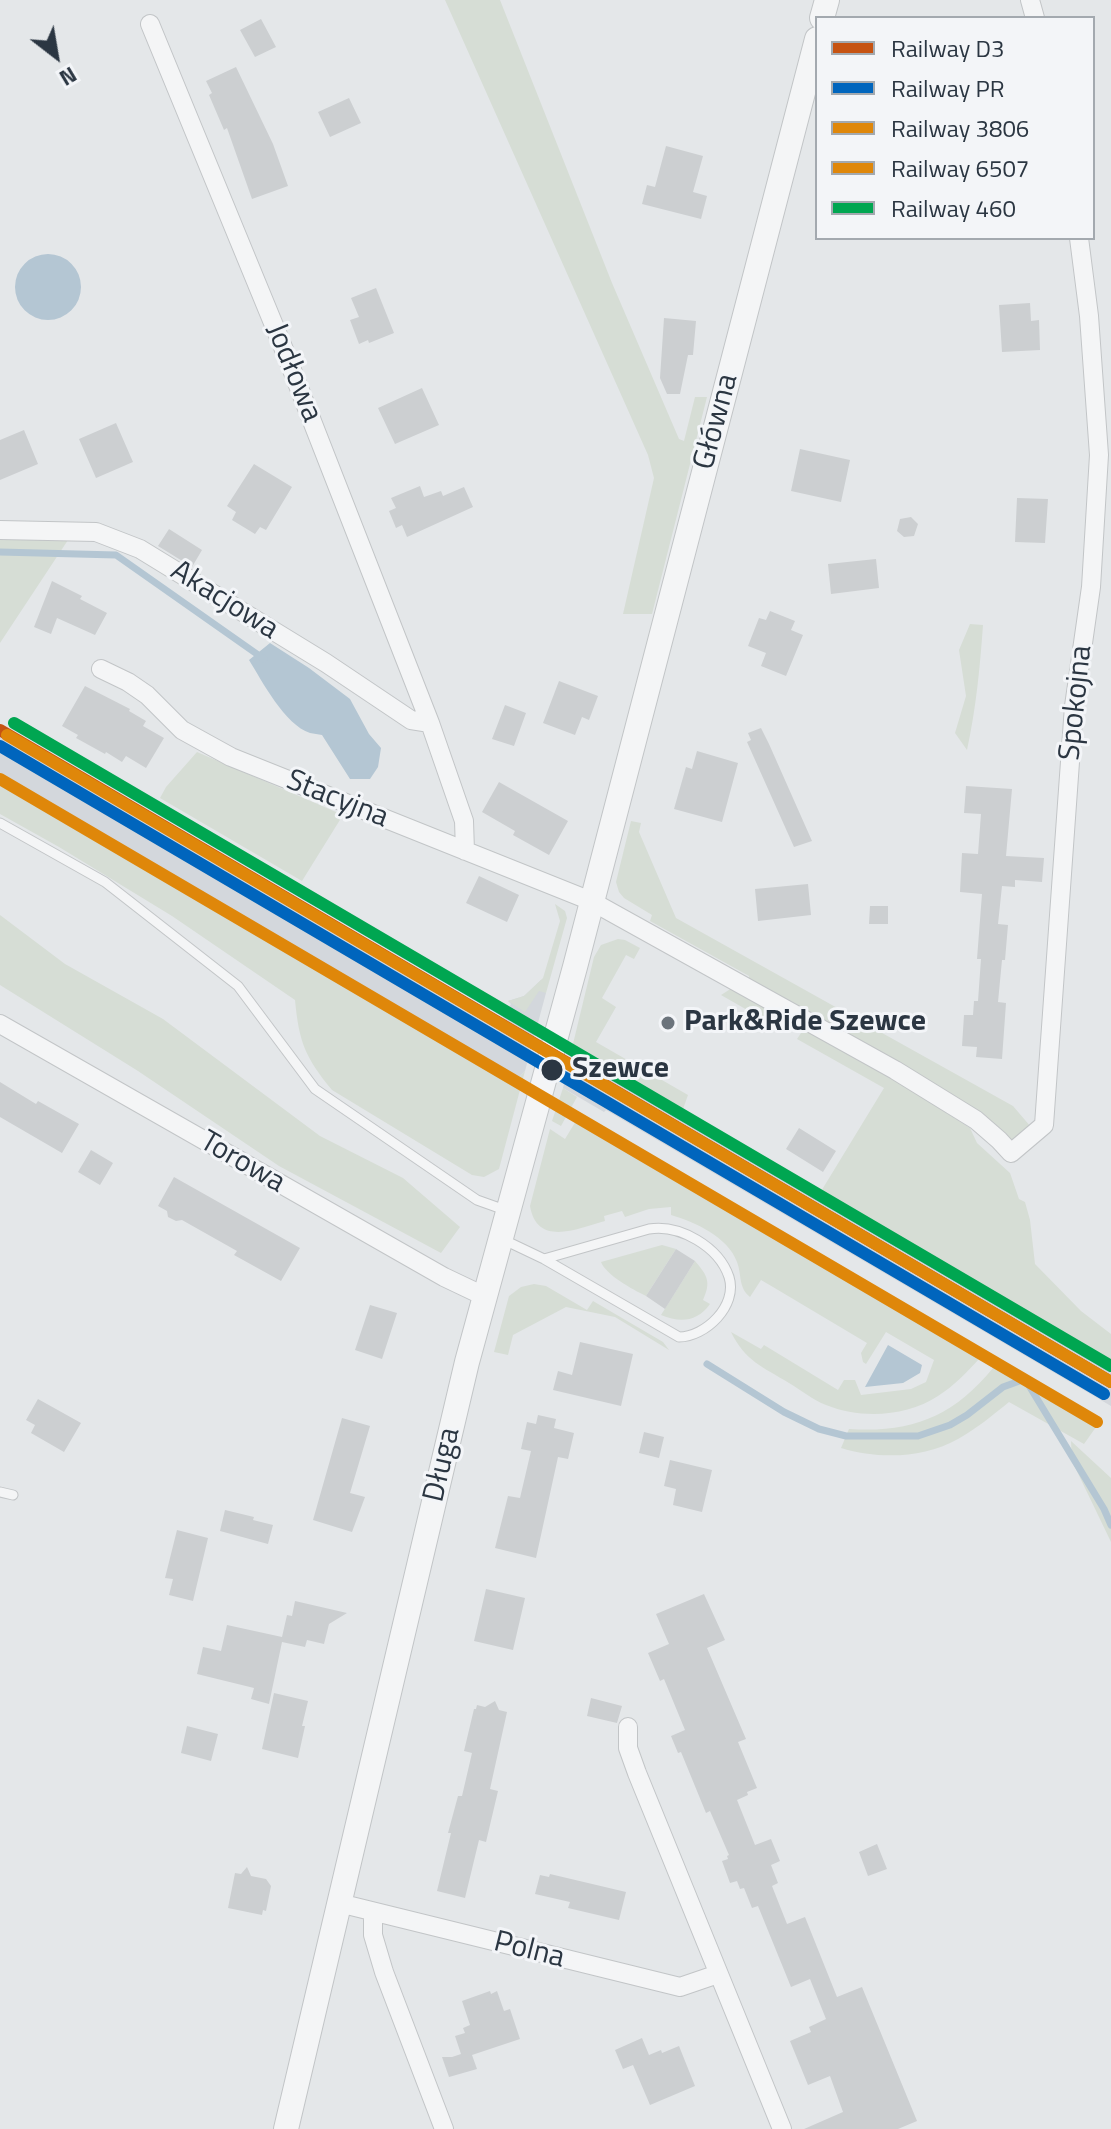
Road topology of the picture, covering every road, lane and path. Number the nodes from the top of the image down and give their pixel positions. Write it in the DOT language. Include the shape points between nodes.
graph roads {
  1 [pos="150,24"];
  2 [pos="815,47"];
  3 [pos="1079,240"];
  4 [pos="0,530"];
  5 [pos="101,669"];
  6 [pos="430,723"];
  7 [pos="617,806"];
  8 [pos="0,823"];
  9 [pos="465,851"];
  10 [pos="591,901"];
  11 [pos="0,1024"];
  12 [pos="1011,1153"];
  13 [pos="508,1210"];
  14 [pos="501,1238"];
  15 [pos="544,1259"];
  16 [pos="486,1297"];
  17 [pos="0,1492"];
  18 [pos="13,1495"];
  19 [pos="628,1727"];
  20 [pos="339,1903"];
  21 [pos="373,1912"];
  22 [pos="718,1974"];
  23 [pos="286,2129"];
  24 [pos="444,2129"];
  25 [pos="782,2129"];
  1 -- 6 [label="street, Jodłowa"];
  2 -- 7 [label="street, Główna"];
  3 -- 12 [label="street, Spokojna" via="1099,455 1091,587 1074,706 1044,1125"];
  4 -- 6 [label="street, Akacjowa" via="96,532 140,549 411,720"];
  5 -- 9 [label="street, Stacyjna" via="147,695 182,730 231,757"];
  6 -- 9 [label="street, Jodłowa" via="464,821"];
  7 -- 10 [label="street, Długa"];
  8 -- 13 [label="lane" via="105,882 238,986 315,1089 477,1200"];
  9 -- 10 [label="street, Stacyjna"];
  10 -- 12 [label="street, Stacyjna" via="895,1070 976,1120"];
  10 -- 13 [label="street, Długa"];
  11 -- 16 [label="street, Torowa"];
  13 -- 14 [label="street, Długa"];
  14 -- 15 [label="lane"];
  14 -- 16 [label="street, Długa"];
  15 -- 15 [label="lane" via="679,1337 690,1337 717,1319 729,1292 729,1277 712,1251 666,1227"];
  16 -- 20 [label="street, Długa"];
  17 -- 18 [label="lane"];
  19 -- 22 [label="street" via="628,1748 637,1773"];
  20 -- 21 [label="street, Polna"];
  20 -- 23 [label="street, Długa"];
  21 -- 22 [label="street, Polna" via="680,1987"];
  21 -- 24 [label="street" via="373,1935 384,1972"];
  22 -- 25 [label="street"];
}
